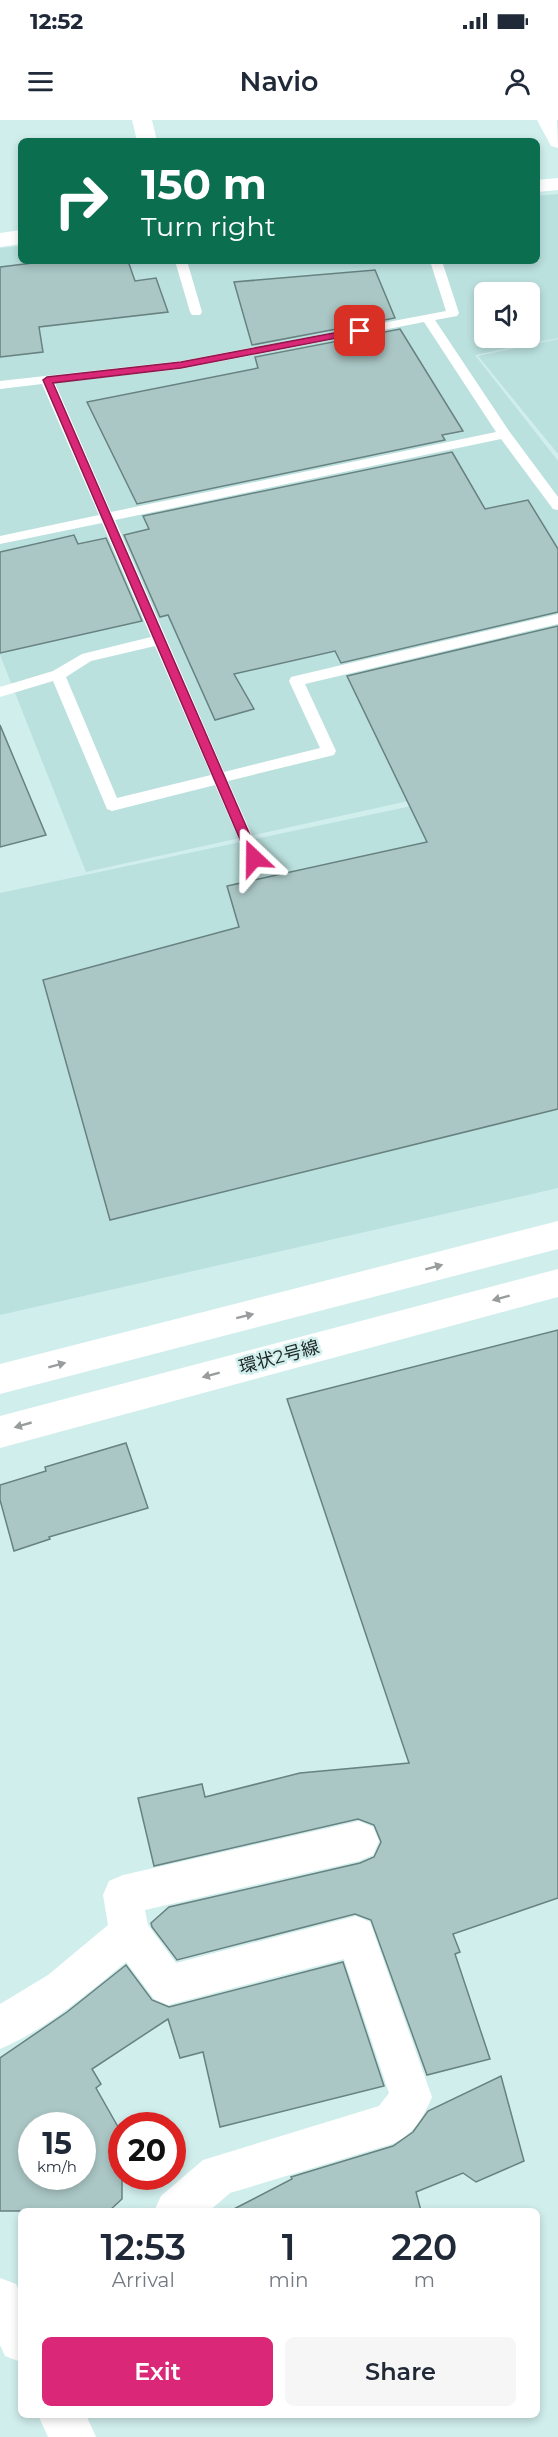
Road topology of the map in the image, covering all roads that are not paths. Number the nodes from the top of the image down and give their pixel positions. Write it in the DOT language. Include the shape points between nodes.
graph roads {
  1 [pos="142,120"];
  2 [pos="547,120"];
  3 [pos="146,138"];
  4 [pos="558,142"];
  5 [pos="558,183"];
  6 [pos="540,186"];
  7 [pos="18,237"];
  8 [pos="0,240"];
  9 [pos="182,264"];
  10 [pos="437,264"];
  11 [pos="196,312"];
  12 [pos="427,318"];
  13 [pos="47,380"];
  14 [pos="0,385"];
  15 [pos="504,434"];
  16 [pos="558,506"];
  17 [pos="105,518"];
  18 [pos="0,540"];
  19 [pos="558,619"];
  20 [pos="159,640"];
  21 [pos="58,675"];
  22 [pos="0,692"];
  23 [pos="220,779"];
  24 [pos="254,858"];
  25 [pos="558,1234"];
  26 [pos="558,1284"];
  27 [pos="0,1379"];
  28 [pos="0,1431"];
  29 [pos="359,1840"];
  30 [pos="129,1933"];
  31 [pos="0,2028"];
  32 [pos="180,2208"];
  33 [pos="64,2418"];
  34 [pos="73,2437"];
  1 -- 3 [label="street"];
  2 -- 4 [label="street"];
  5 -- 6 [label="street"];
  7 -- 8 [label="street"];
  9 -- 11 [label="lane"];
  10 -- 12 [label="lane" via="453,313"];
  12 -- 13 [label="lane" via="181,365"];
  12 -- 15 [label="lane"];
  13 -- 14 [label="lane"];
  13 -- 17 [label="lane"];
  15 -- 16 [label="lane"];
  15 -- 17 [label="lane"];
  17 -- 18 [label="lane"];
  17 -- 20 [label="lane"];
  19 -- 23 [label="lane" via="296,681 329,751"];
  20 -- 21 [label="lane" via="87,657"];
  20 -- 23 [label="lane"];
  21 -- 22 [label="lane"];
  21 -- 23 [label="lane" via="112,805"];
  23 -- 24 [label="lane"];
  27 -- 25 [label="street, one-way"];
  26 -- 28 [label="street, 環状2号線, one-way"];
  29 -- 30 [label="street" via="123,1895"];
  30 -- 31 [label="street" via="62,1989"];
  30 -- 32 [label="street" via="168,1985 356,1936 411,2097 392,2123 218,2175"];
  33 -- 34 [label="street"];
}
